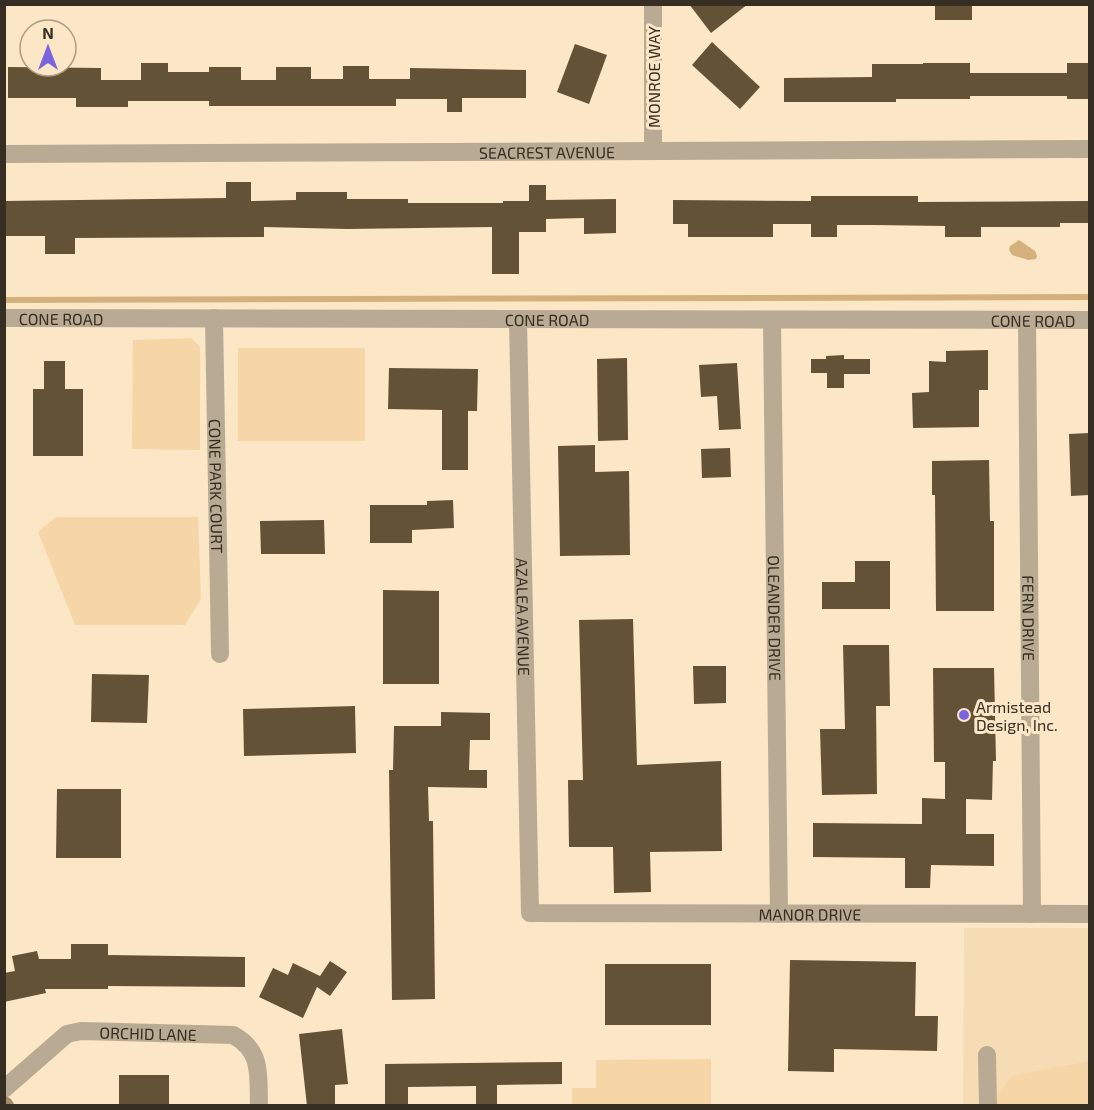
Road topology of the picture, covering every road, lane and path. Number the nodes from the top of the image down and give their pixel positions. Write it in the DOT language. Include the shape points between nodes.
graph roads {
  1 [pos="653,4"];
  2 [pos="1089,149"];
  3 [pos="653,150"];
  4 [pos="4,154"];
  5 [pos="4,318"];
  6 [pos="214,318"];
  7 [pos="518,320"];
  8 [pos="1089,320"];
  9 [pos="772,321"];
  10 [pos="1028,321"];
  11 [pos="220,654"];
  12 [pos="530,913"];
  13 [pos="779,914"];
  14 [pos="1032,914"];
  15 [pos="1089,914"];
  16 [pos="987,1055"];
  17 [pos="4,1089"];
  18 [pos="259,1106"];
  19 [pos="988,1106"];
  1 -- 3 [label="street, MONROE WAY"];
  2 -- 3 [label="street, SEACREST AVENUE"];
  3 -- 4 [label="street, SEACREST AVENUE"];
  5 -- 6 [label="street, CONE ROAD"];
  6 -- 7 [label="street, CONE ROAD"];
  6 -- 11 [label="street, CONE PARK COURT"];
  7 -- 9 [label="street, CONE ROAD"];
  7 -- 12 [label="street, AZALEA AVENUE"];
  8 -- 10 [label="street, CONE ROAD"];
  9 -- 10 [label="street, CONE ROAD"];
  9 -- 13 [label="street, OLEANDER DRIVE"];
  10 -- 14 [label="street, FERN DRIVE"];
  12 -- 13 [label="street, MANOR DRIVE"];
  13 -- 14 [label="street, MANOR DRIVE"];
  14 -- 15 [label="street, MANOR DRIVE"];
  16 -- 19 [label="street"];
  17 -- 18 [label="street, ORCHID LANE" via="67,1034 81,1031 233,1035 244,1041 256,1059"];
}
